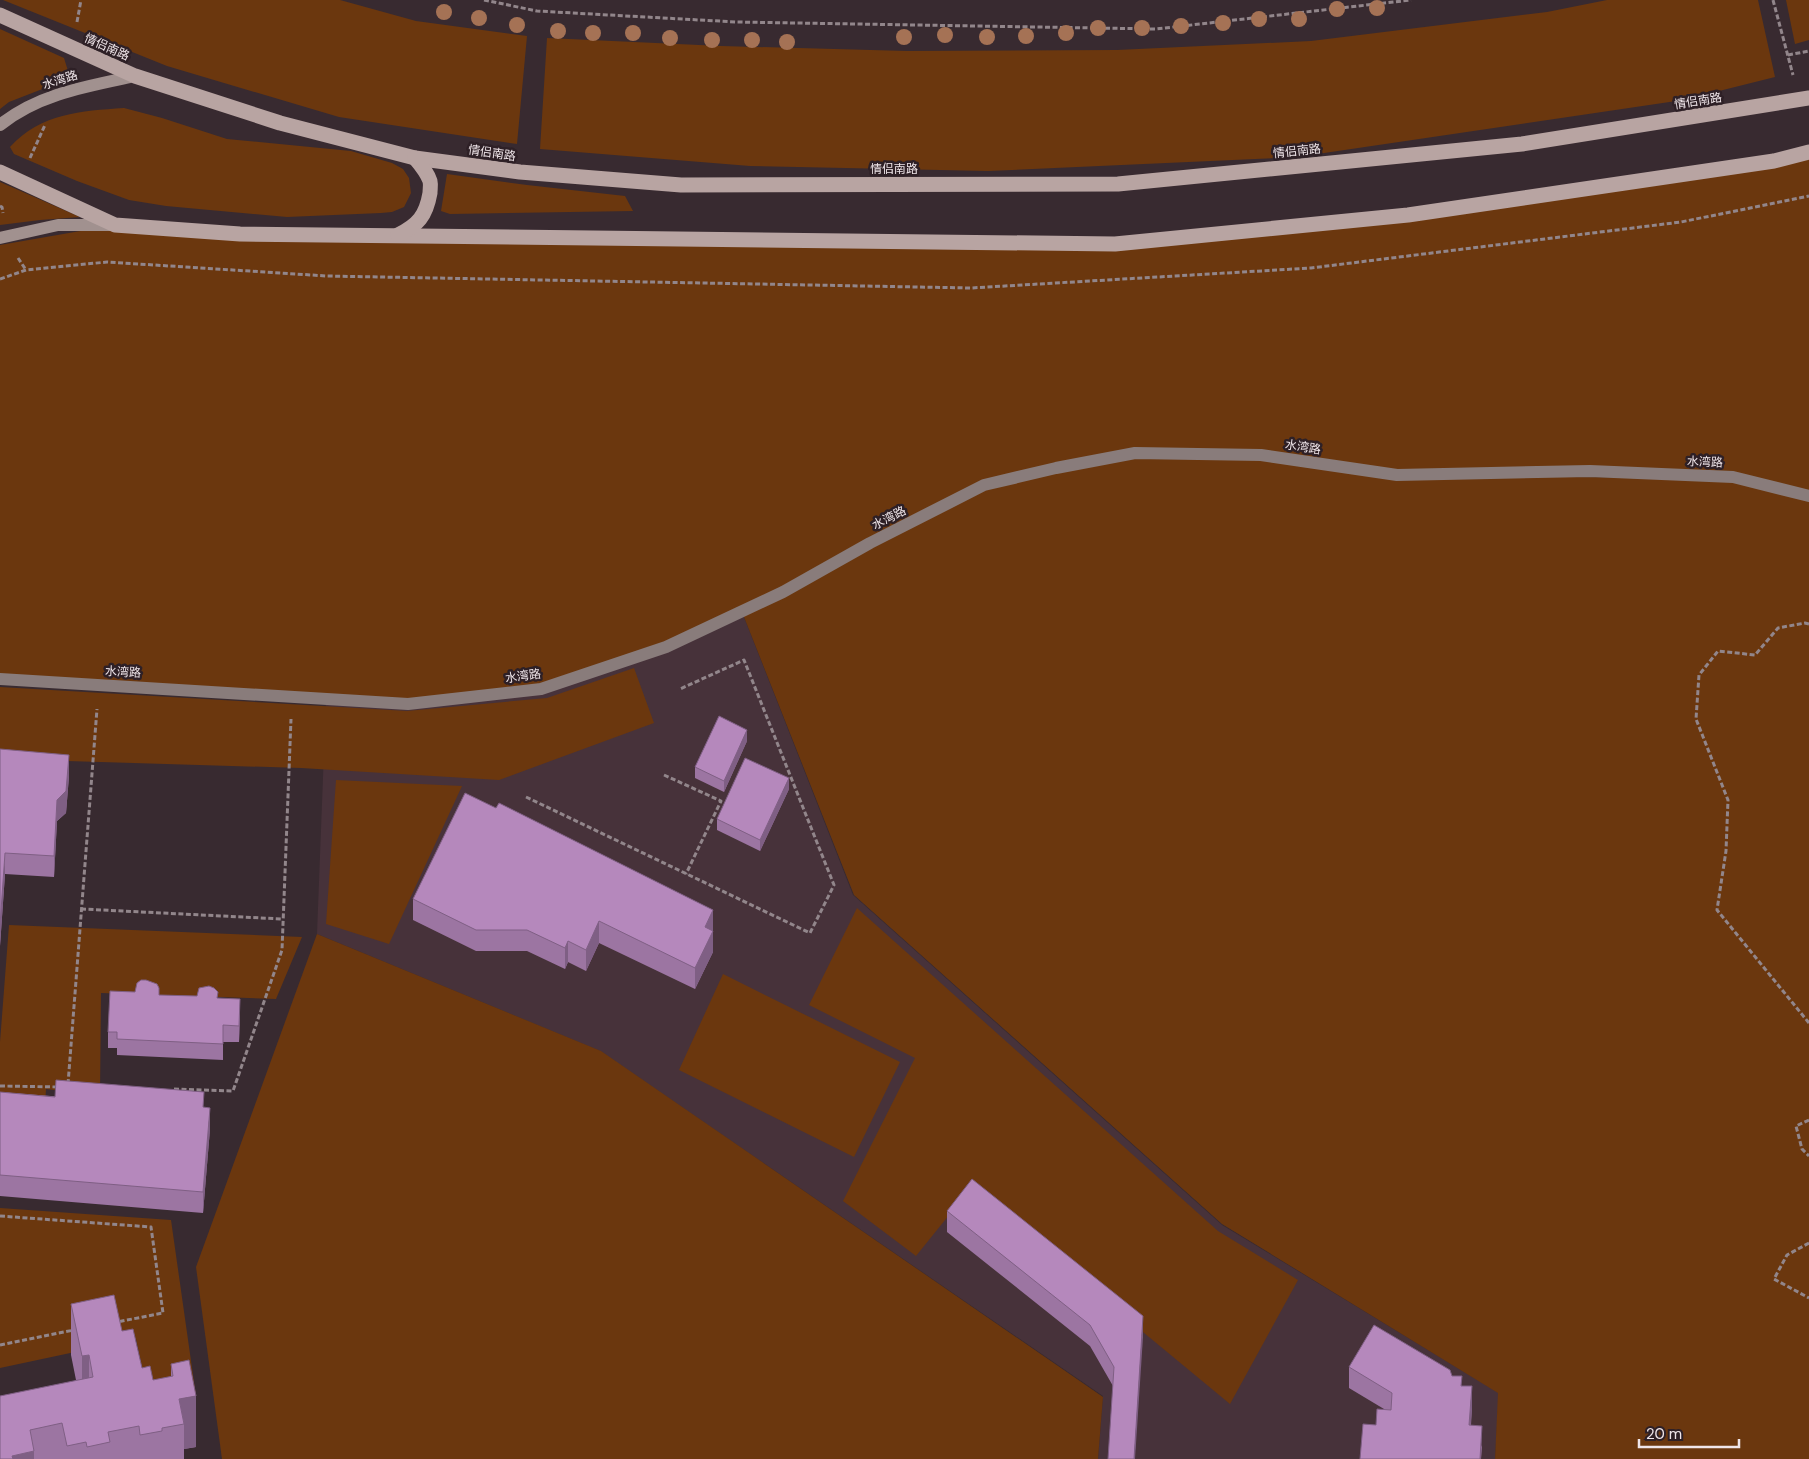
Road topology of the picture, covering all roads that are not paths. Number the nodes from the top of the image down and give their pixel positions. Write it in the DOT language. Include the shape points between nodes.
graph roads {
  1 [pos="0,15"];
  2 [pos="135,76"];
  3 [pos="1804,99"];
  4 [pos="0,125"];
  5 [pos="1809,152"];
  6 [pos="415,158"];
  7 [pos="0,172"];
  8 [pos="115,225"];
  9 [pos="396,236"];
  10 [pos="0,238"];
  11 [pos="1809,496"];
  12 [pos="0,679"];
  1 -- 2 [label="highway, 情侣南路"];
  2 -- 4 [label="main road, 水湾路" via="72,89 36,103"];
  2 -- 6 [label="highway, 情侣南路" via="280,123"];
  3 -- 6 [label="highway, 情侣南路" via="1522,144 1118,184 681,185 520,172"];
  5 -- 9 [label="highway" via="1774,161 1408,215 1116,244"];
  6 -- 9 [label="highway" via="431,184 428,203 422,218 413,228"];
  7 -- 8 [label="highway"];
  8 -- 9 [label="highway" via="240,234"];
  8 -- 10 [label="main road" via="58,225"];
  11 -- 12 [label="street, 水湾路" via="1733,477 1590,471 1397,475 1261,455 1135,453 984,485 783,592 666,647 541,689 408,704"];
}
